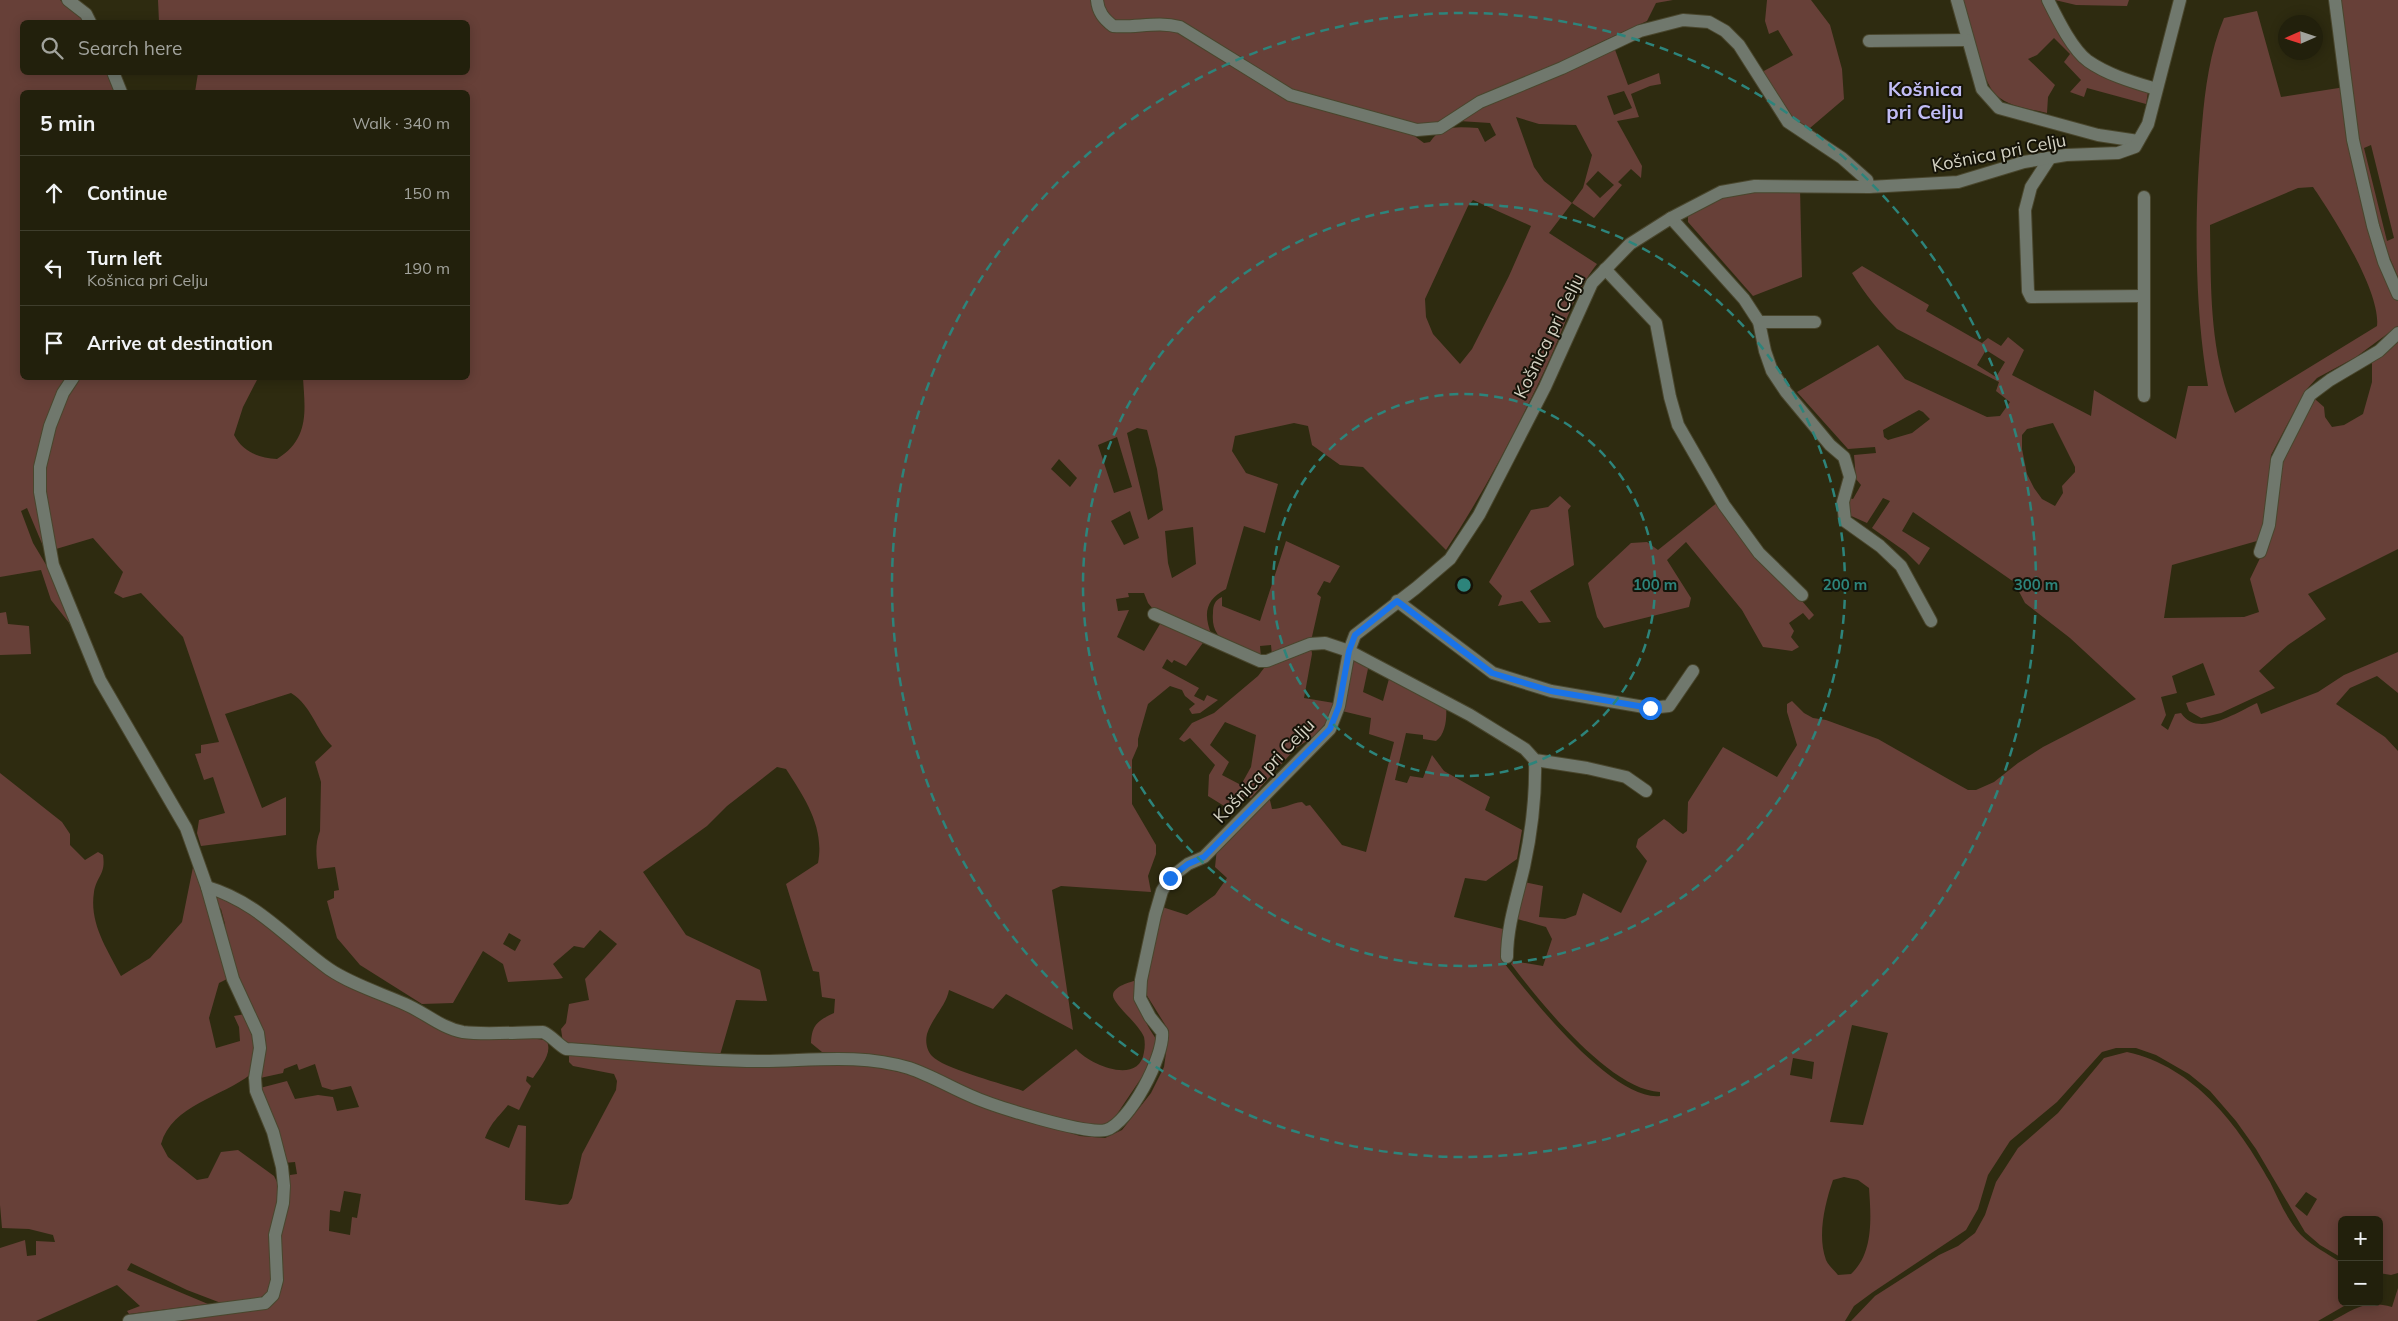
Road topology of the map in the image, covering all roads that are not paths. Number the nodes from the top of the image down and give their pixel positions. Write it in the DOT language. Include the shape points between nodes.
graph roads {
  1 [pos="68,0"];
  2 [pos="1097,0"];
  3 [pos="1957,0"];
  4 [pos="2048,0"];
  5 [pos="2180,0"];
  6 [pos="2335,0"];
  7 [pos="89,20"];
  8 [pos="1967,40"];
  9 [pos="1869,41"];
  10 [pos="114,75"];
  11 [pos="2156,89"];
  12 [pos="120,90"];
  13 [pos="2138,141"];
  14 [pos="2050,158"];
  15 [pos="1869,188"];
  16 [pos="2144,197"];
  17 [pos="1671,218"];
  18 [pos="1604,269"];
  19 [pos="2398,294"];
  20 [pos="2144,296"];
  21 [pos="1758,322"];
  22 [pos="1815,322"];
  23 [pos="2398,333"];
  24 [pos="72,380"];
  25 [pos="2144,396"];
  26 [pos="2260,552"];
  27 [pos="1802,595"];
  28 [pos="1397,601"];
  29 [pos="1154,614"];
  30 [pos="1931,621"];
  31 [pos="1349,651"];
  32 [pos="1693,671"];
  33 [pos="1536,760"];
  34 [pos="1646,791"];
  35 [pos="207,887"];
  36 [pos="1507,957"];
  37 [pos="129,1321"];
  1 -- 7 [label="street"];
  2 -- 15 [label="street" via="1102,16 1114,26 1142,23 1180,27 1290,95 1417,130 1440,128 1480,102 1640,31 1683,20 1709,22 1725,31 1739,45 1788,122 1842,158 1867,180"];
  3 -- 8 [label="street"];
  4 -- 11 [label="street" via="2062,28 2087,60 2123,80"];
  5 -- 11 [label="street"];
  6 -- 19 [label="street" via="2353,140 2373,226"];
  8 -- 9 [label="street"];
  8 -- 13 [label="street" via="1982,89 1999,108 2098,136"];
  10 -- 12 [label="street"];
  11 -- 13 [label="street" via="2148,124"];
  13 -- 14 [label="street, Košnica pri Celju" via="2135,148 2118,153"];
  14 -- 15 [label="street, Košnica pri Celju" via="2024,162 1958,182"];
  14 -- 20 [label="street" via="2031,187 2025,210 2027,283 2031,297"];
  15 -- 17 [label="street, Košnica pri Celju" via="1755,186 1721,192"];
  16 -- 20 [label="street"];
  17 -- 18 [label="street, Košnica pri Celju" via="1630,244"];
  17 -- 21 [label="street" via="1744,299"];
  18 -- 27 [label="street" via="1656,324 1678,424 1724,505 1759,552"];
  18 -- 28 [label="street, Košnica pri Celju" via="1592,283 1545,387 1479,515 1450,559"];
  20 -- 25 [label="street"];
  21 -- 22 [label="street"];
  21 -- 30 [label="street" via="1772,371 1848,464 1850,477 1843,502 1845,521 1901,566"];
  23 -- 26 [label="street" via="2379,351 2310,395 2277,460 2269,525"];
  24 -- 35 [label="street" via="50,426 40,467 41,499 53,565 100,680 186,828"];
  28 -- 31 [label="street, Košnica pri Celju" via="1355,635"];
  28 -- 32 [label="street" via="1492,673 1551,691 1650,708 1670,706"];
  29 -- 31 [label="street" via="1260,661 1325,642"];
  31 -- 33 [label="street" via="1470,715 1525,749"];
  31 -- 35 [label="street, Košnica pri Celju" via="1339,706 1330,729 1204,857 1170,878 1162,891 1141,980 1140,998 1162,1032 1161,1053 1138,1097 1117,1124 1106,1130 1090,1130 1048,1120 973,1097 909,1068 867,1059 758,1061 566,1049 553,1036 543,1032 463,1032 440,1024 406,1004 330,969 267,917 238,899"];
  33 -- 34 [label="street" via="1626,778"];
  33 -- 36 [label="street" via="1536,804 1507,933"];
  35 -- 37 [label="street" via="233,979 258,1033 260,1048 256,1091 272,1132 284,1186 275,1235 278,1280 273,1295 265,1303"];
}
